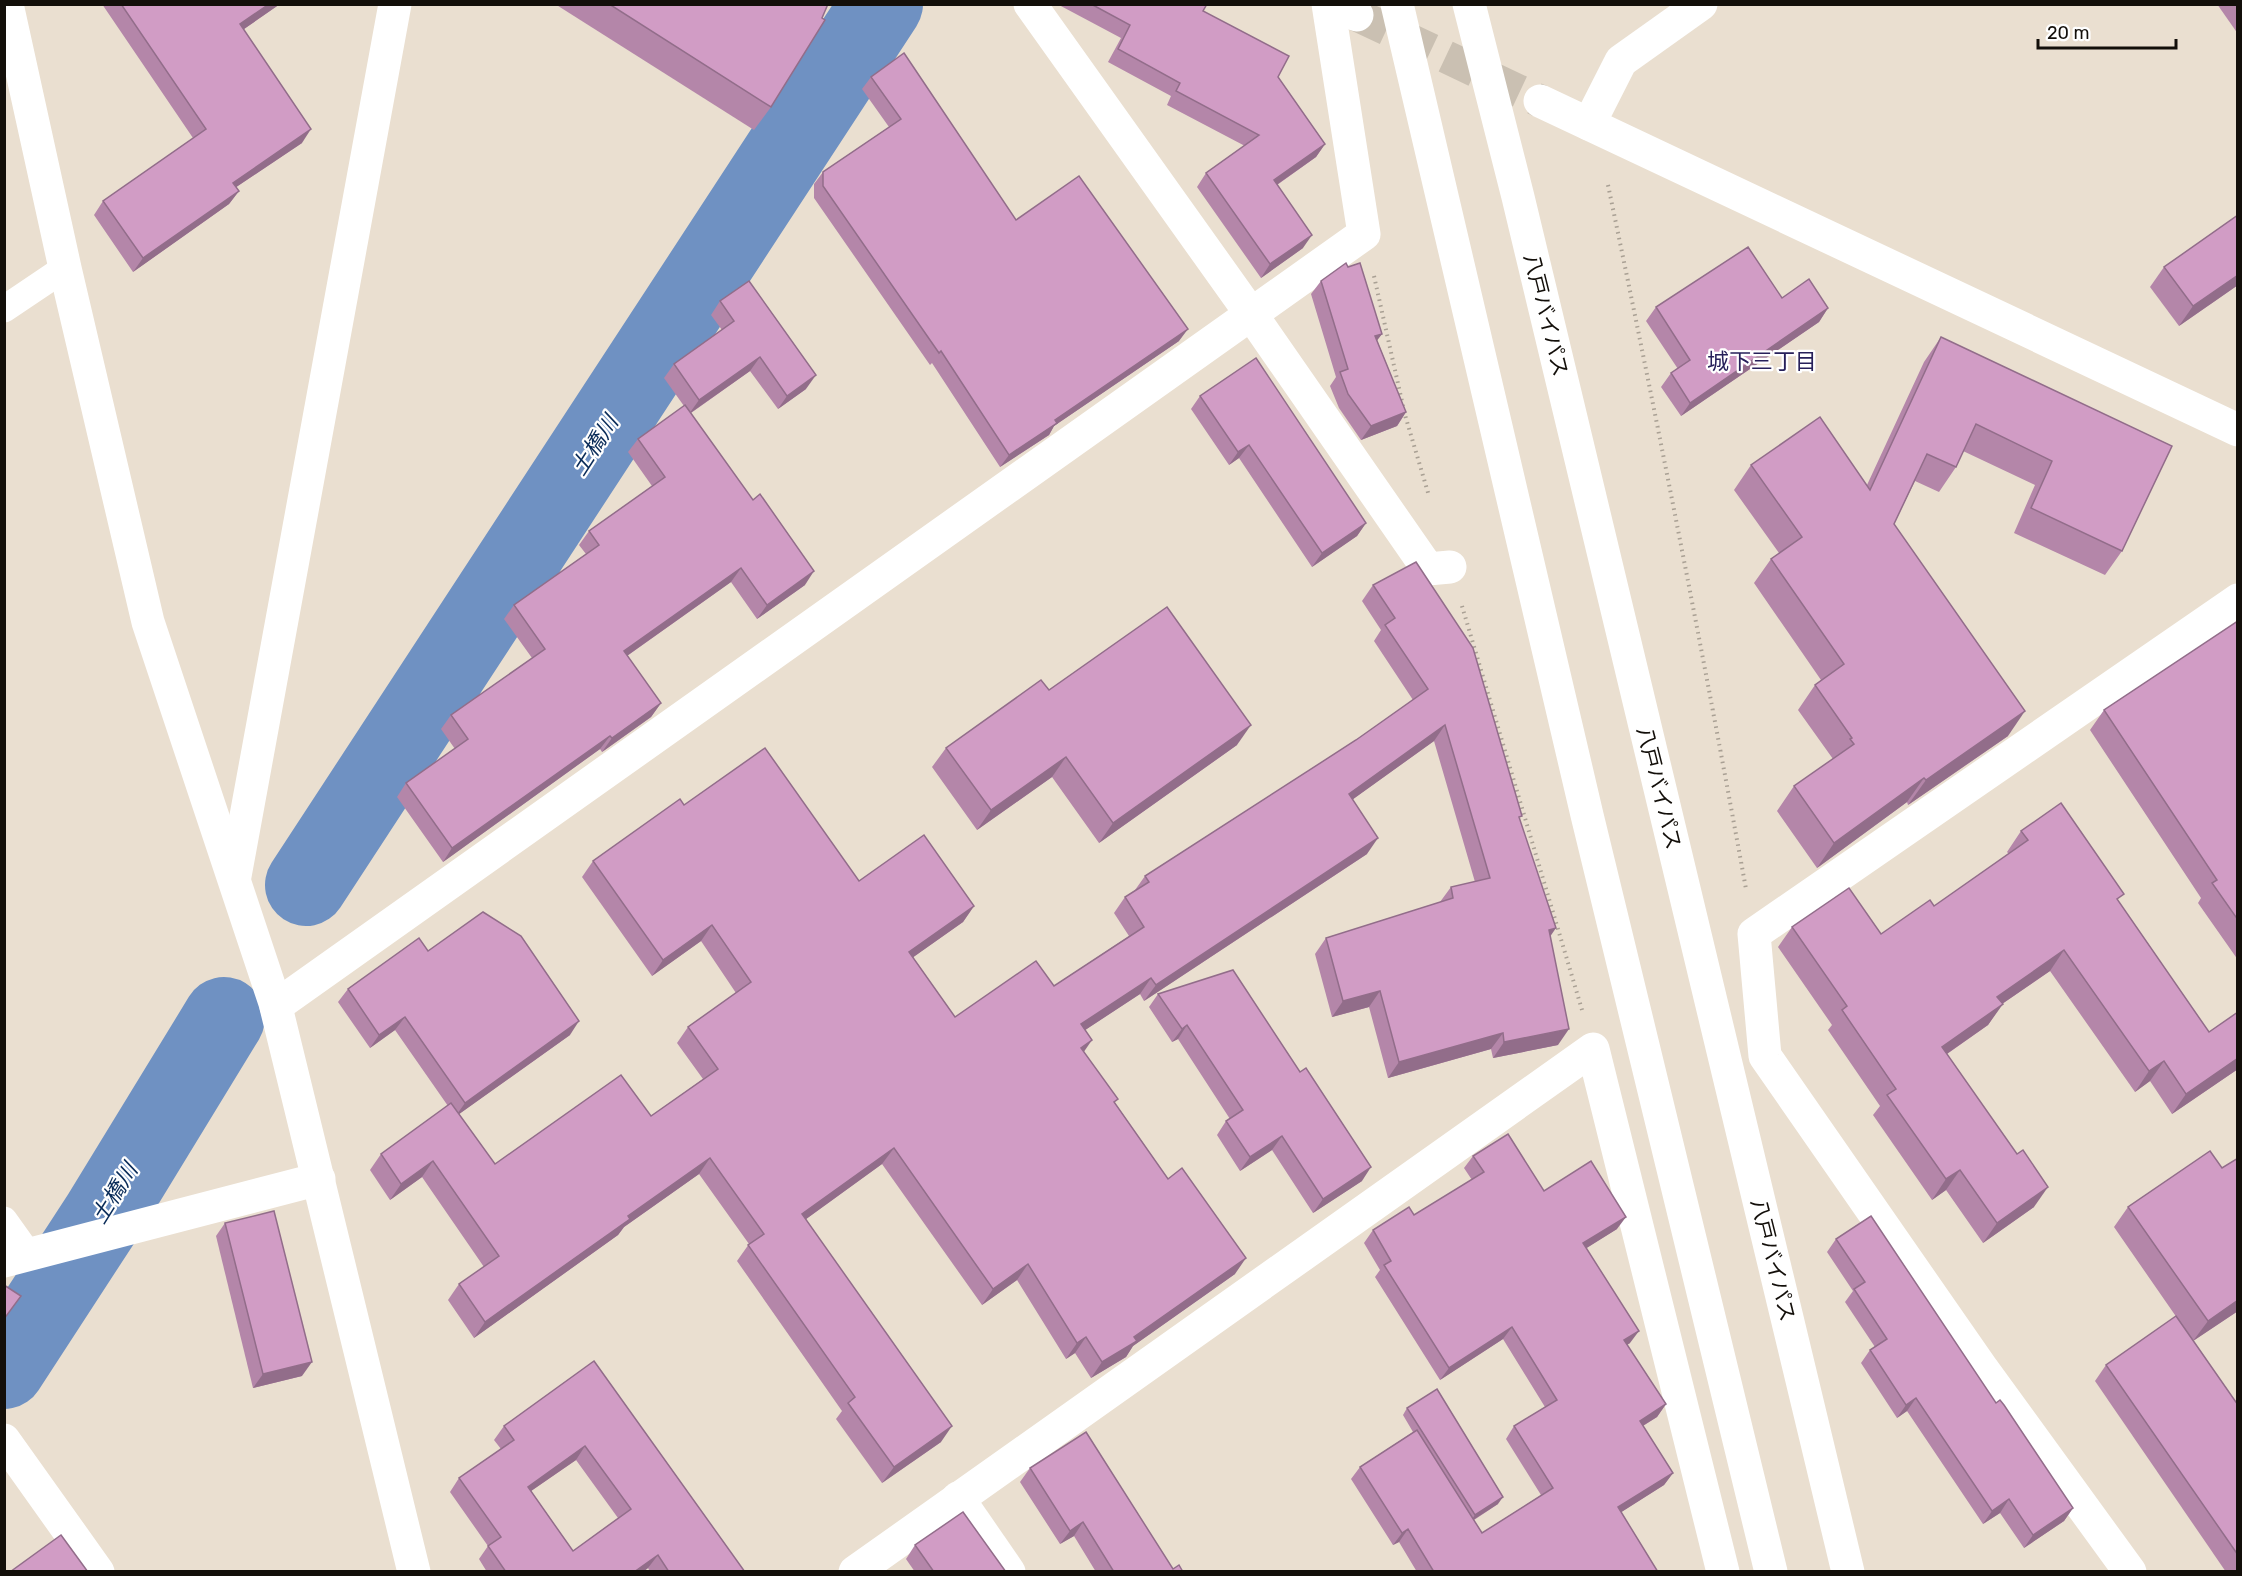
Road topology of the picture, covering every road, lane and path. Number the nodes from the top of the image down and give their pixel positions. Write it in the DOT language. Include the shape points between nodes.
graph roads {
  1 [pos="7,4"];
  2 [pos="395,4"];
  3 [pos="1030,4"];
  4 [pos="1397,4"];
  5 [pos="1469,4"];
  6 [pos="1701,4"];
  7 [pos="1339,8"];
  8 [pos="1540,101"];
  9 [pos="1589,124"];
  10 [pos="1608,185"];
  11 [pos="1364,234"];
  12 [pos="65,268"];
  13 [pos="4,309"];
  14 [pos="1251,314"];
  15 [pos="2238,430"];
  16 [pos="1431,502"];
  17 [pos="1450,567"];
  18 [pos="2238,600"];
  19 [pos="235,882"];
  20 [pos="1754,934"];
  21 [pos="276,1004"];
  22 [pos="1593,1049"];
  23 [pos="319,1179"];
  24 [pos="4,1220"];
  25 [pos="17,1258"];
  26 [pos="4,1440"];
  27 [pos="958,1497"];
  28 [pos="98,1572"];
  29 [pos="414,1572"];
  30 [pos="855,1572"];
  31 [pos="1010,1572"];
  32 [pos="1723,1572"];
  33 [pos="1771,1572"];
  34 [pos="1848,1572"];
  35 [pos="2130,1572"];
  1 -- 12 [label="main road"];
  2 -- 19 [label="main road"];
  3 -- 14 [label="main road"];
  4 -- 33 [label="main road" via="1587,815"];
  5 -- 34 [label="main road, 八戸バイパス"];
  6 -- 9 [label="main road" via="1621,61"];
  7 -- 11 [label="main road"];
  8 -- 9 [label="main road"];
  9 -- 15 [label="main road"];
  10 -- 20 [label="path" via="1707,676"];
  11 -- 14 [label="main road"];
  11 -- 16 [label="path" via="1405,415"];
  12 -- 13 [label="lane"];
  12 -- 19 [label="main road" via="148,622"];
  14 -- 17 [label="main road" via="1428,568"];
  14 -- 21 [label="main road"];
  17 -- 22 [label="path"];
  18 -- 20 [label="main road"];
  19 -- 21 [label="main road"];
  20 -- 35 [label="main road" via="1765,1056 1981,1367"];
  21 -- 23 [label="main road"];
  22 -- 27 [label="main road"];
  22 -- 32 [label="main road"];
  23 -- 25 [label="main road"];
  23 -- 29 [label="main road"];
  24 -- 25 [label="lane"];
  26 -- 28 [label="main road"];
  27 -- 30 [label="main road"];
  27 -- 31 [label="main road"];
}
